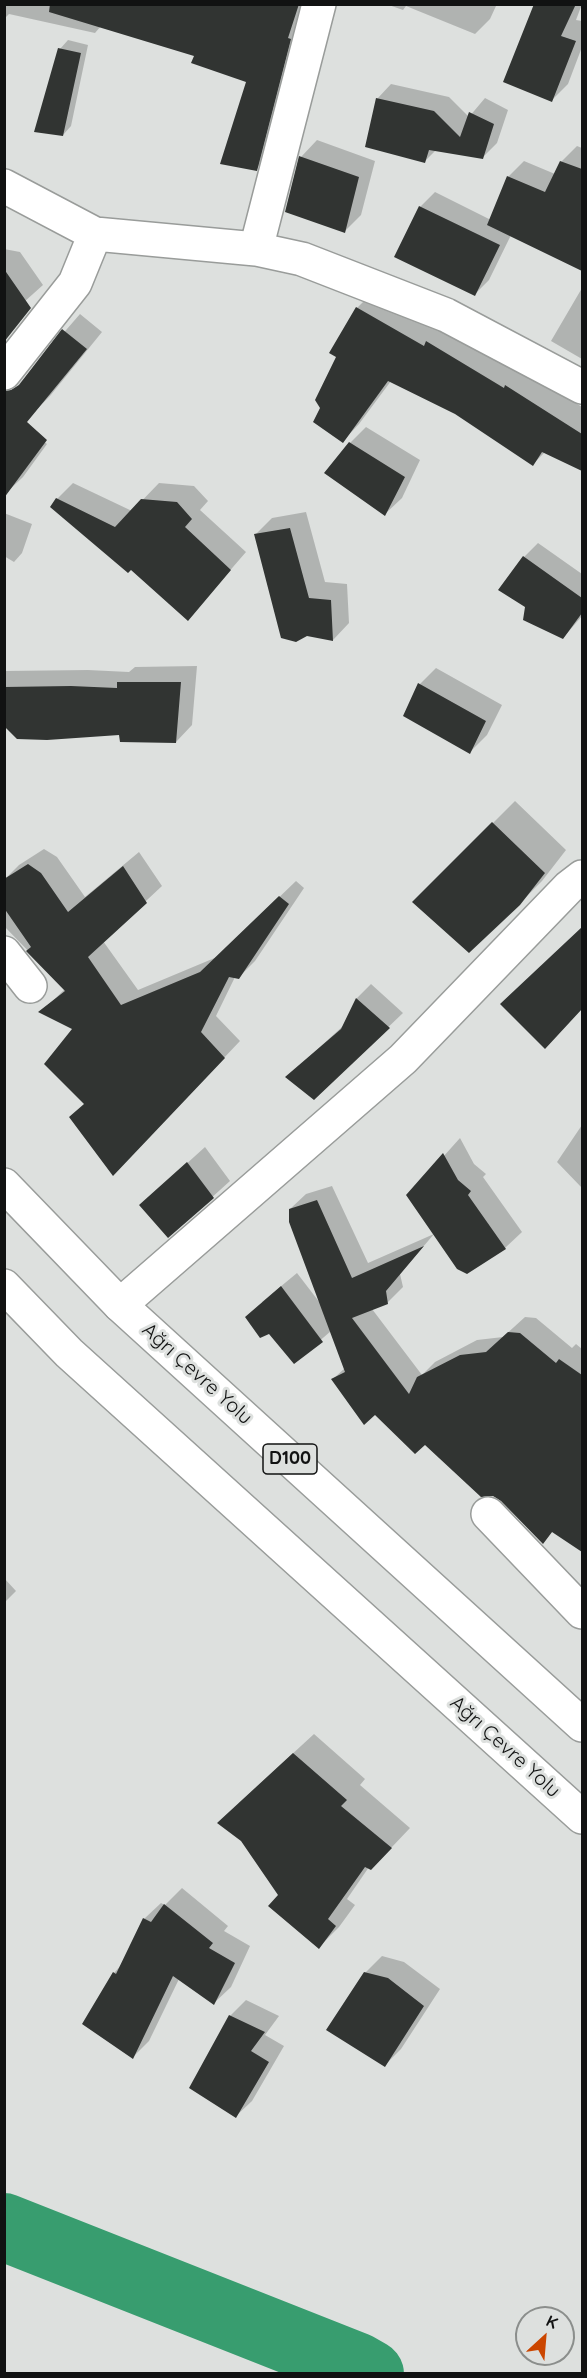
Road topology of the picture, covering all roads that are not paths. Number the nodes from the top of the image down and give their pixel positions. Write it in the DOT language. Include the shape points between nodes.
graph roads {
  1 [pos="319,4"];
  2 [pos="4,186"];
  3 [pos="95,234"];
  4 [pos="256,249"];
  5 [pos="4,373"];
  6 [pos="582,387"];
  7 [pos="582,877"];
  8 [pos="4,953"];
  9 [pos="30,987"];
  10 [pos="4,1185"];
  11 [pos="4,1286"];
  12 [pos="120,1305"];
  13 [pos="488,1514"];
  14 [pos="582,1612"];
  15 [pos="582,1725"];
  16 [pos="582,1817"];
  1 -- 4 [label="main road"];
  2 -- 3 [label="main road"];
  3 -- 4 [label="main road"];
  3 -- 5 [label="main road" via="75,283"];
  4 -- 6 [label="main road" via="302,259 446,315"];
  7 -- 12 [label="main road" via="403,1059"];
  8 -- 9 [label="main road"];
  10 -- 12 [label="main road, Ağrı Çevre Yolu / D100"];
  11 -- 16 [label="main road, Ağrı Çevre Yolu" via="69,1353"];
  12 -- 15 [label="main road, Ağrı Çevre Yolu / D100"];
  13 -- 14 [label="main road"];
}
